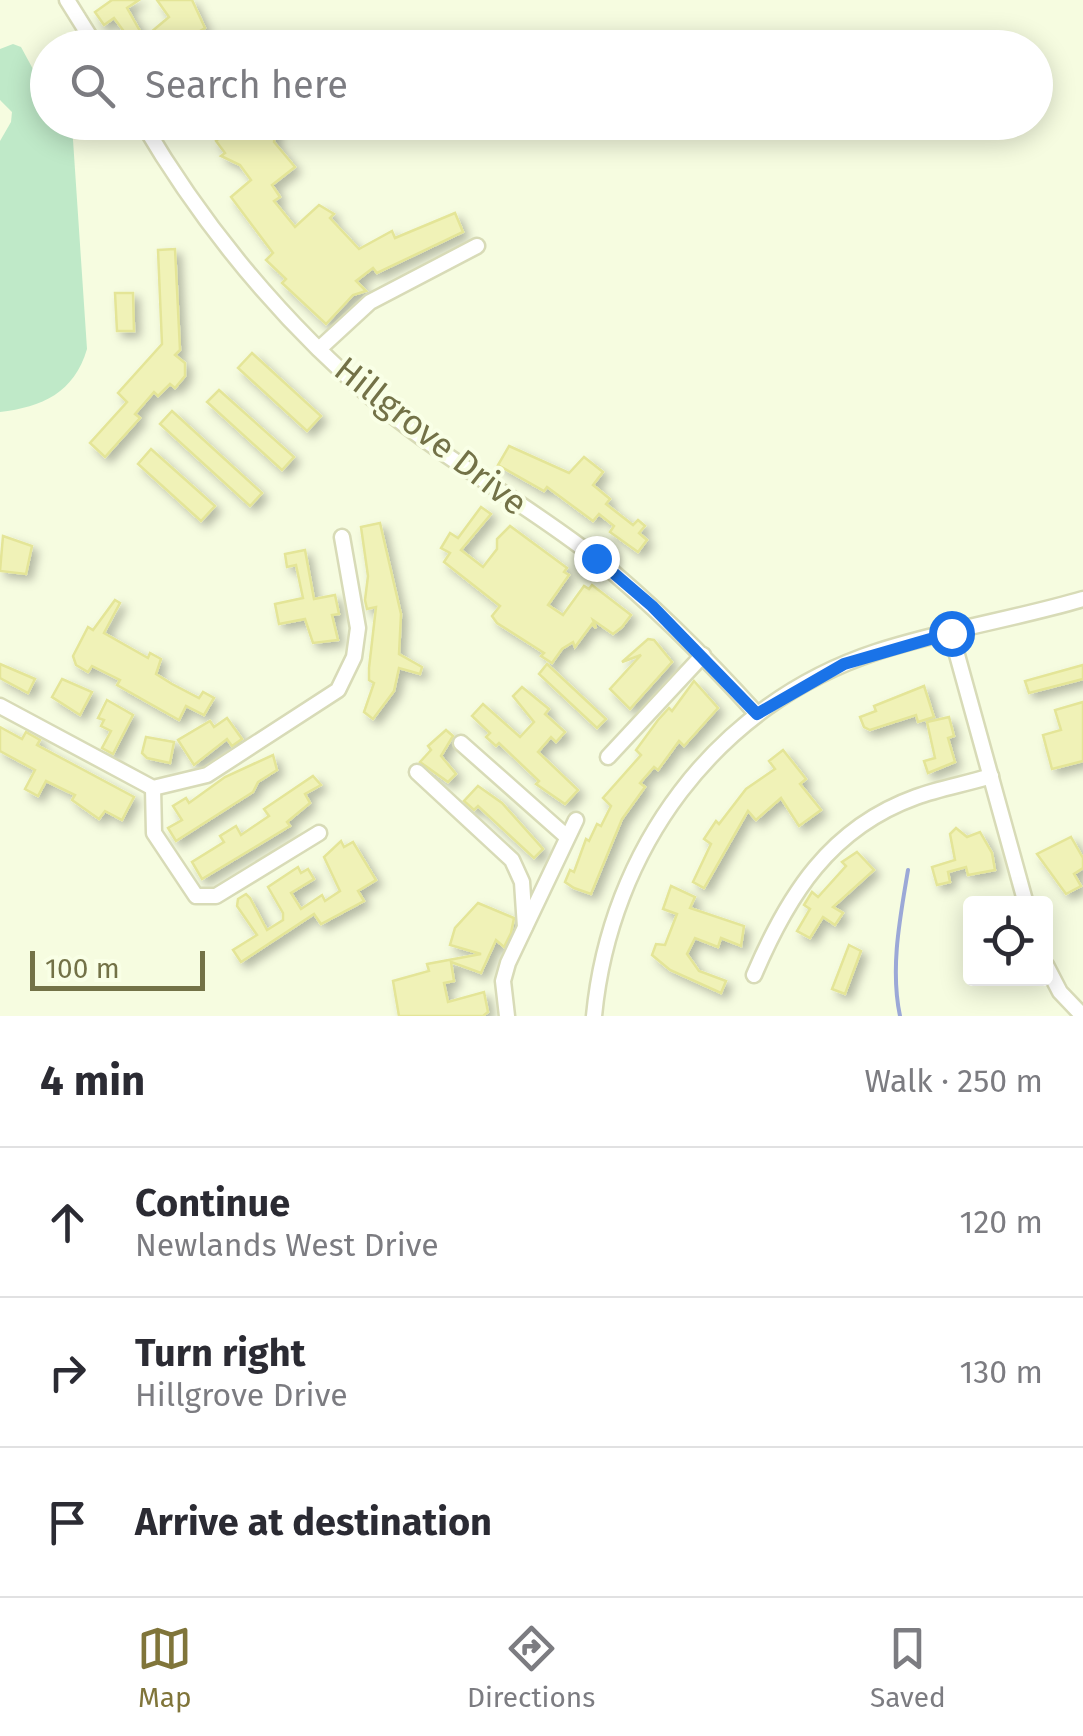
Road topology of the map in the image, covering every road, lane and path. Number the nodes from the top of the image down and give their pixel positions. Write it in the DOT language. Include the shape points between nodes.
graph roads {
  1 [pos="66,0"];
  2 [pos="85,30"];
  3 [pos="154,140"];
  4 [pos="477,246"];
  5 [pos="319,349"];
  6 [pos="342,537"];
  7 [pos="1083,599"];
  8 [pos="951,633"];
  9 [pos="704,655"];
  10 [pos="0,706"];
  11 [pos="757,714"];
  12 [pos="462,742"];
  13 [pos="608,757"];
  14 [pos="417,772"];
  15 [pos="991,776"];
  16 [pos="153,788"];
  17 [pos="576,820"];
  18 [pos="319,833"];
  19 [pos="567,837"];
  20 [pos="1024,896"];
  21 [pos="526,928"];
  22 [pos="754,975"];
  23 [pos="1053,978"];
  24 [pos="507,1016"];
  25 [pos="594,1016"];
  26 [pos="1082,1016"];
  1 -- 2 [label="street"];
  3 -- 5 [label="street, Hillgrove Drive" via="269,298"];
  4 -- 5 [label="street" via="370,302"];
  5 -- 9 [label="street, Hillgrove Drive" via="432,445 596,558"];
  6 -- 16 [label="street" via="358,628 338,690 207,775"];
  7 -- 8 [label="street"];
  8 -- 11 [label="street" via="844,664"];
  8 -- 15 [label="street"];
  9 -- 11 [label="street, Hillgrove Drive"];
  9 -- 13 [label="street"];
  10 -- 16 [label="street"];
  11 -- 25 [label="street" via="694,773 646,840 612,920"];
  12 -- 19 [label="street"];
  14 -- 21 [label="street" via="512,860 522,882"];
  15 -- 20 [label="street"];
  15 -- 22 [label="street" via="877,814 830,847 798,886"];
  16 -- 18 [label="street" via="154,834 196,896 216,896"];
  17 -- 19 [label="street"];
  19 -- 21 [label="street"];
  21 -- 24 [label="street" via="503,981"];
  23 -- 26 [label="street"];
}
